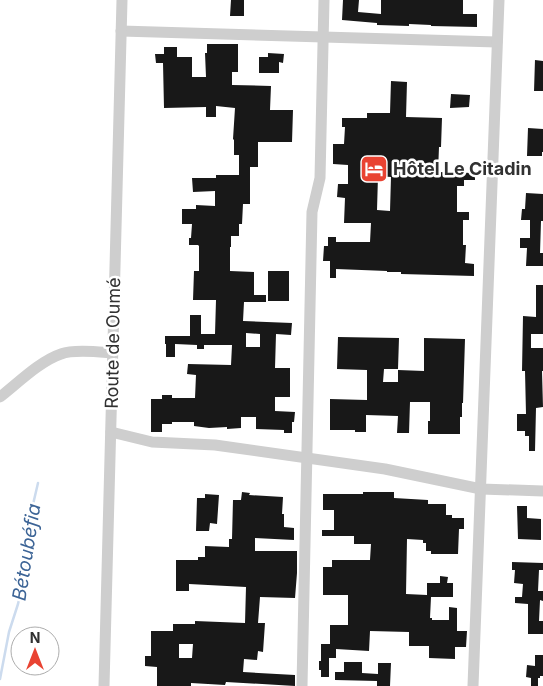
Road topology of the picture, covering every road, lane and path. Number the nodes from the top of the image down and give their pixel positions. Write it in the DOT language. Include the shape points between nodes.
graph roads {
  1 [pos="122,0"];
  2 [pos="324,0"];
  3 [pos="499,0"];
  4 [pos="121,31"];
  5 [pos="323,37"];
  6 [pos="497,42"];
  7 [pos="113,353"];
  8 [pos="0,397"];
  9 [pos="111,432"];
  10 [pos="307,458"];
  11 [pos="481,489"];
  12 [pos="543,491"];
  13 [pos="104,686"];
  14 [pos="302,686"];
  15 [pos="473,686"];
  1 -- 4 [label="street, Route de Oumé"];
  2 -- 5 [label="street"];
  3 -- 6 [label="street"];
  4 -- 5 [label="street"];
  4 -- 7 [label="street, Route de Oumé"];
  5 -- 6 [label="street"];
  5 -- 10 [label="street" via="320,178 312,212"];
  6 -- 11 [label="street"];
  7 -- 8 [label="street" via="62,353 43,363"];
  7 -- 9 [label="street, Route de Oumé"];
  9 -- 10 [label="street" via="152,442 215,445"];
  9 -- 13 [label="street, Route de Oumé"];
  10 -- 11 [label="street" via="385,469"];
  10 -- 14 [label="street"];
  11 -- 12 [label="street"];
  11 -- 15 [label="street"];
}
